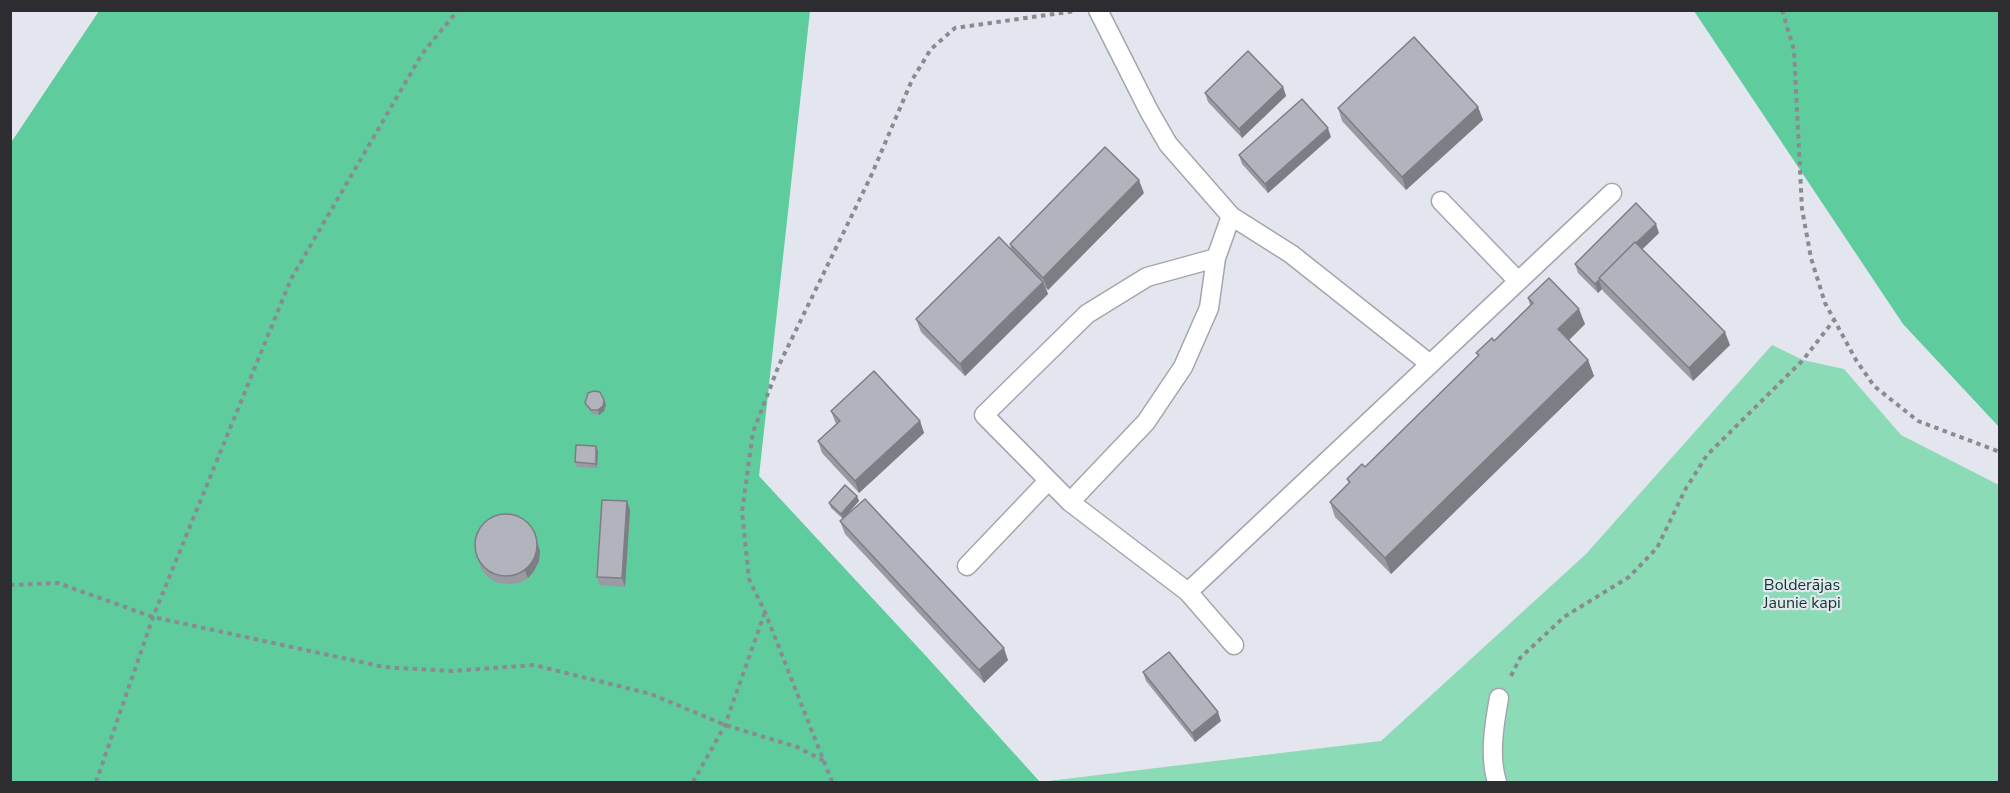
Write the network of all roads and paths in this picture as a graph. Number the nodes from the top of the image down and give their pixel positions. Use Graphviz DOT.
graph roads {
  1 [pos="458,10"];
  2 [pos="1078,10"];
  3 [pos="1098,10"];
  4 [pos="1782,10"];
  5 [pos="1612,193"];
  6 [pos="1441,201"];
  7 [pos="1231,216"];
  8 [pos="1216,258"];
  9 [pos="1518,281"];
  10 [pos="1834,320"];
  11 [pos="1430,364"];
  12 [pos="2000,452"];
  13 [pos="1048,481"];
  14 [pos="1070,502"];
  15 [pos="967,566"];
  16 [pos="10,585"];
  17 [pos="1188,592"];
  18 [pos="765,612"];
  19 [pos="153,617"];
  20 [pos="1234,645"];
  21 [pos="1499,698"];
  22 [pos="725,725"];
  23 [pos="825,761"];
  24 [pos="96,783"];
  25 [pos="693,783"];
  26 [pos="832,783"];
  27 [pos="1497,783"];
  1 -- 19 [label="path"];
  2 -- 18 [label="path"];
  3 -- 7 [label="lane"];
  4 -- 10 [label="path"];
  5 -- 9 [label="lane"];
  6 -- 9 [label="lane"];
  7 -- 8 [label="lane"];
  7 -- 11 [label="lane"];
  8 -- 13 [label="lane"];
  8 -- 14 [label="lane"];
  9 -- 11 [label="lane"];
  10 -- 12 [label="path"];
  10 -- 21 [label="path"];
  11 -- 17 [label="lane"];
  13 -- 14 [label="lane"];
  13 -- 15 [label="lane"];
  14 -- 17 [label="lane"];
  16 -- 19 [label="path"];
  17 -- 20 [label="lane"];
  18 -- 22 [label="path"];
  18 -- 23 [label="path"];
  19 -- 22 [label="path"];
  19 -- 24 [label="path"];
  21 -- 27 [label="lane"];
  22 -- 23 [label="path"];
  22 -- 25 [label="path"];
  23 -- 26 [label="path"];
}
